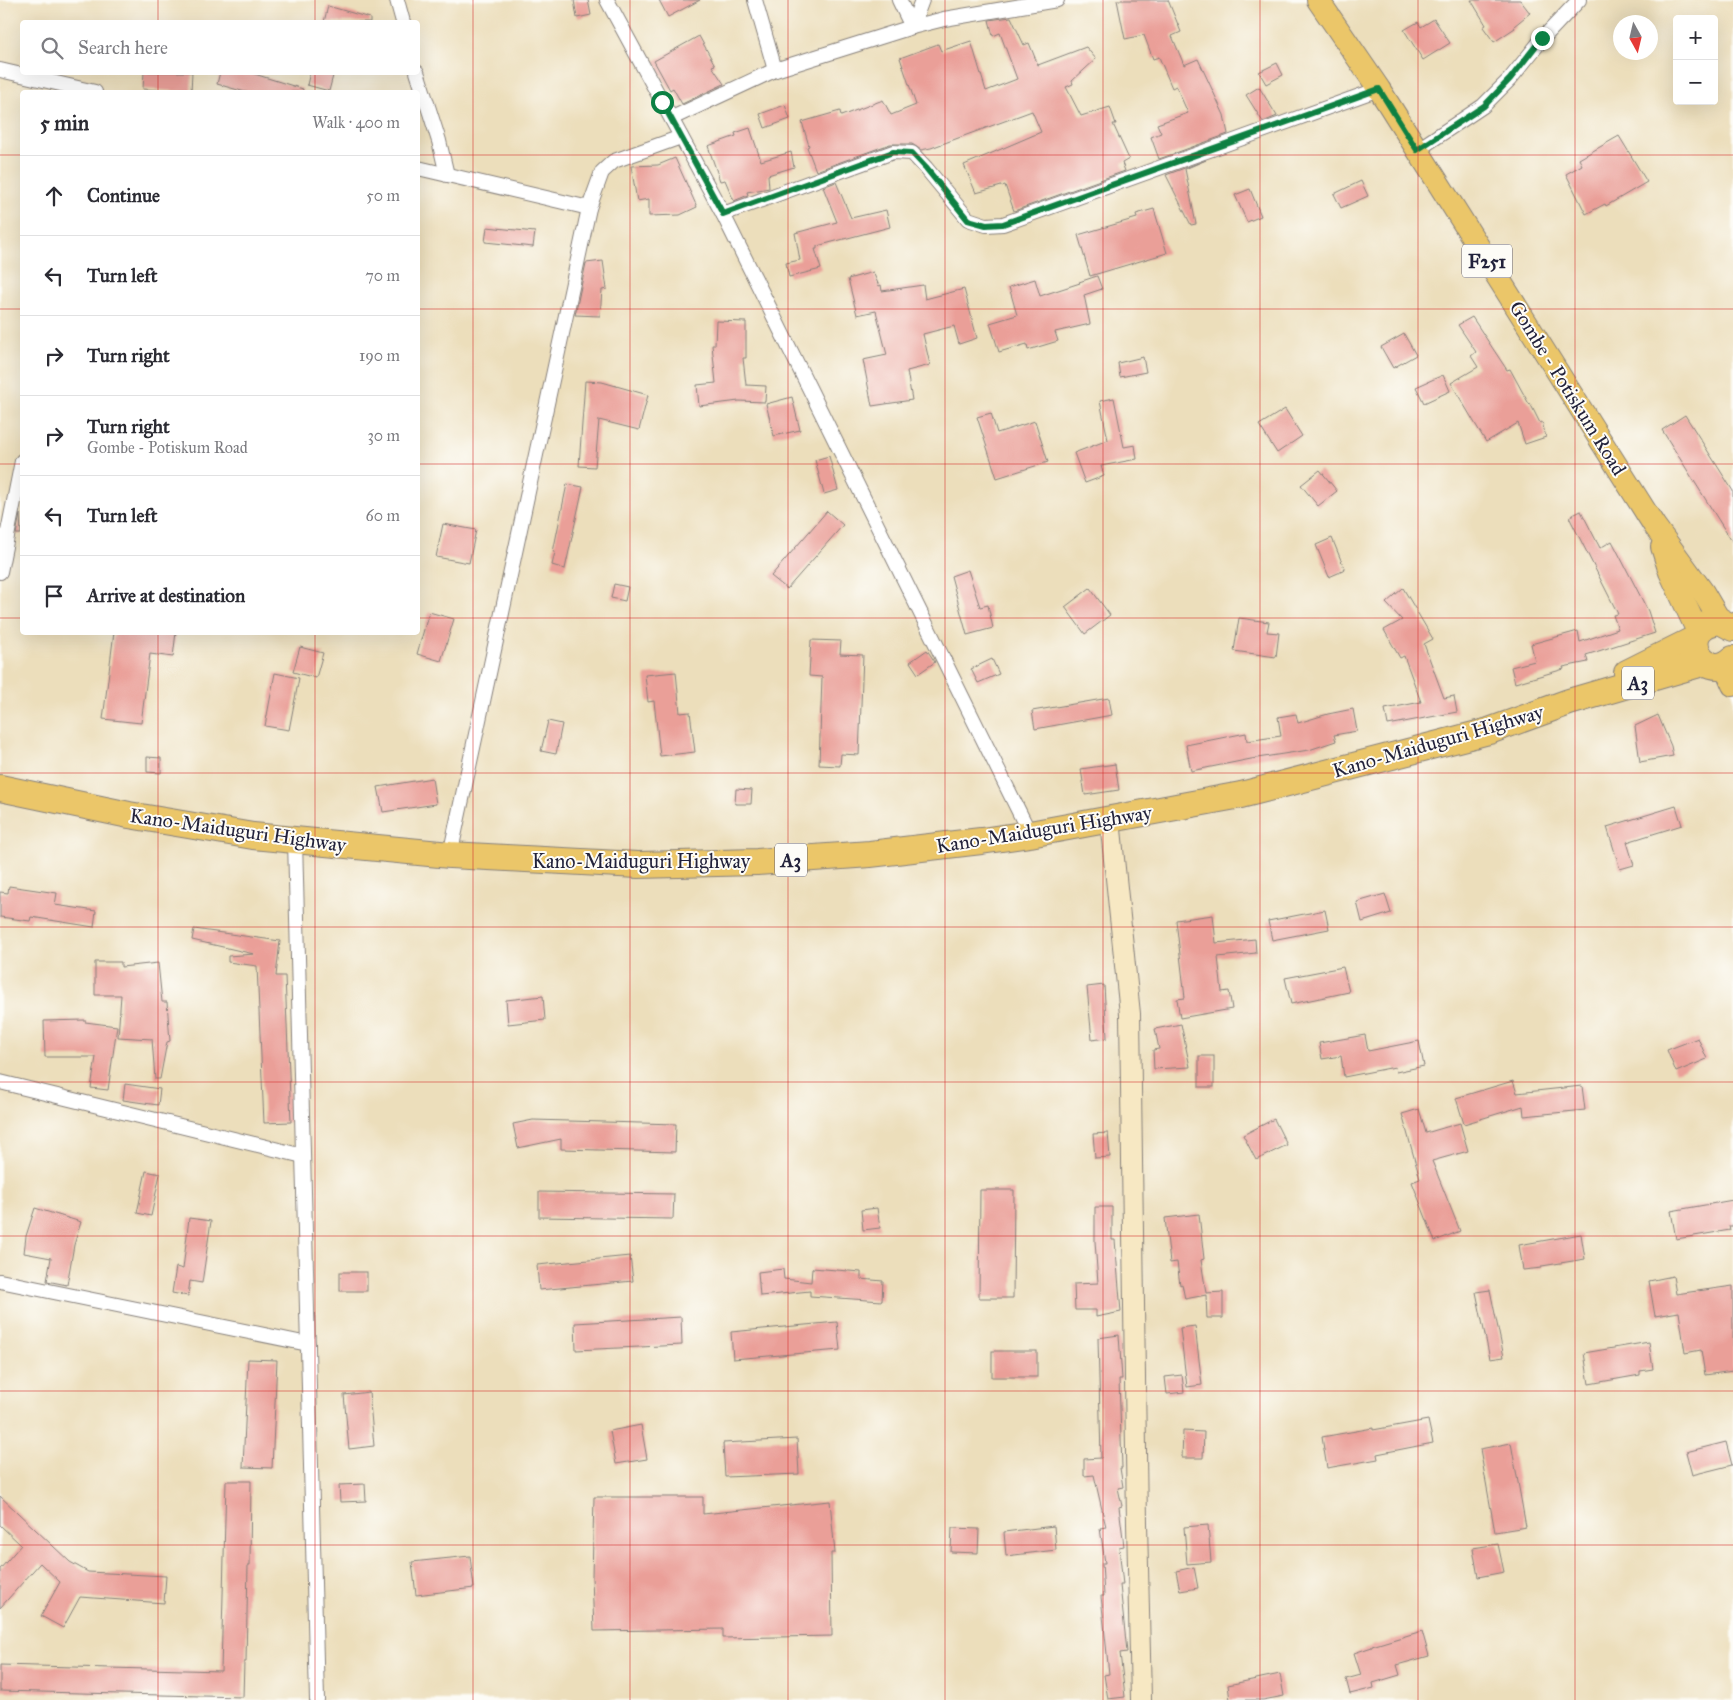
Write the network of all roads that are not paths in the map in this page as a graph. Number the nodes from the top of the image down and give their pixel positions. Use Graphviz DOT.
graph roads {
  1 [pos="396,0"];
  2 [pos="607,0"];
  3 [pos="754,0"];
  4 [pos="899,0"];
  5 [pos="922,0"];
  6 [pos="1057,0"];
  7 [pos="1318,0"];
  8 [pos="1580,0"];
  9 [pos="402,20"];
  10 [pos="912,27"];
  11 [pos="0,70"];
  12 [pos="775,70"];
  13 [pos="20,75"];
  14 [pos="22,75"];
  15 [pos="418,75"];
  16 [pos="1379,89"];
  17 [pos="86,90"];
  18 [pos="672,118"];
  19 [pos="681,137"];
  20 [pos="1417,150"];
  21 [pos="420,168"];
  22 [pos="447,174"];
  23 [pos="589,208"];
  24 [pos="723,214"];
  25 [pos="20,471"];
  26 [pos="0,572"];
  27 [pos="1718,627"];
  28 [pos="1724,668"];
  29 [pos="1569,702"];
  30 [pos="0,788"];
  31 [pos="1110,820"];
  32 [pos="1030,834"];
  33 [pos="295,840"];
  34 [pos="450,855"];
  35 [pos="0,1082"];
  36 [pos="303,1156"];
  37 [pos="0,1281"];
  38 [pos="308,1344"];
  39 [pos="316,1700"];
  40 [pos="1141,1700"];
  1 -- 9 [label="street"];
  2 -- 18 [label="street"];
  3 -- 12 [label="street"];
  4 -- 10 [label="street"];
  5 -- 10 [label="street"];
  6 -- 10 [label="street"];
  7 -- 16 [label="main road, Gombe - Potiskum Road / F251"];
  8 -- 20 [label="street"];
  10 -- 12 [label="street"];
  11 -- 13 [label="street"];
  12 -- 18 [label="street"];
  14 -- 17 [label="street"];
  15 -- 22 [label="street"];
  16 -- 20 [label="main road, Gombe - Potiskum Road / F251"];
  16 -- 24 [label="street"];
  18 -- 19 [label="street"];
  19 -- 23 [label="street"];
  19 -- 24 [label="street"];
  20 -- 27 [label="main road, Gombe - Potiskum Road / F251"];
  21 -- 22 [label="street"];
  22 -- 23 [label="street"];
  23 -- 34 [label="street"];
  24 -- 32 [label="street"];
  25 -- 26 [label="street"];
  27 -- 28 [label="highway, A3"];
  27 -- 29 [label="highway, Kano-Maiduguri Highway / A3"];
  28 -- 29 [label="highway, Kano-Maiduguri Highway / A3"];
  29 -- 31 [label="highway, Kano-Maiduguri Highway / A3"];
  30 -- 33 [label="highway, Kano-Maiduguri Highway / A3"];
  31 -- 32 [label="highway, Kano-Maiduguri Highway / A3"];
  31 -- 40 [label="street"];
  32 -- 34 [label="highway, Kano-Maiduguri Highway / A3"];
  33 -- 34 [label="highway, Kano-Maiduguri Highway / A3"];
  33 -- 36 [label="street"];
  35 -- 36 [label="street"];
  36 -- 38 [label="street"];
  37 -- 38 [label="street"];
  38 -- 39 [label="street"];
}
